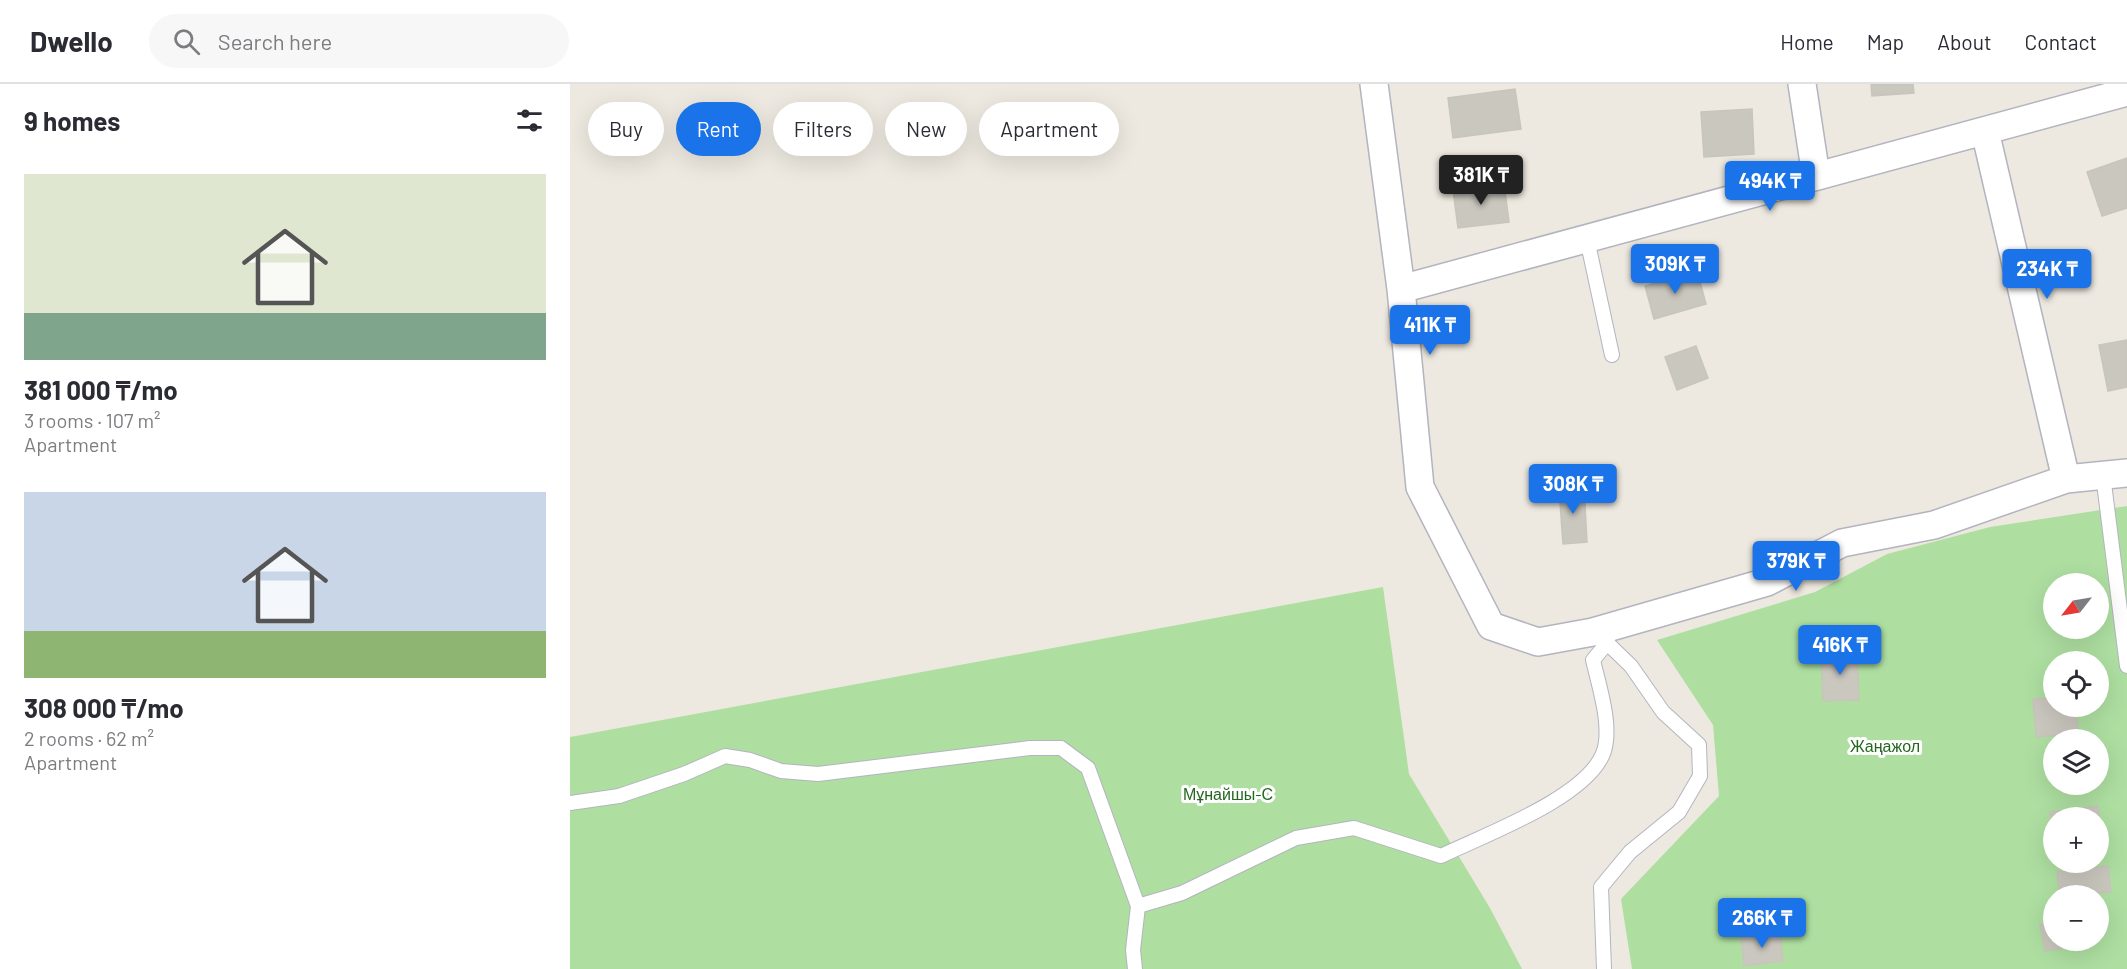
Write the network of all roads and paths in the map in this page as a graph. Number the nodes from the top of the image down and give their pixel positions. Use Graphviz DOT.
graph roads {
  1 [pos="1374,84"];
  2 [pos="1802,84"];
  3 [pos="2127,92"];
  4 [pos="1985,130"];
  5 [pos="1816,176"];
  6 [pos="1587,239"];
  7 [pos="1401,289"];
  8 [pos="1612,355"];
  9 [pos="2115,474"];
  10 [pos="2066,479"];
  11 [pos="1600,637"];
  12 [pos="2127,666"];
  13 [pos="570,803"];
  14 [pos="1138,906"];
  15 [pos="1135,969"];
  16 [pos="1604,969"];
  1 -- 7 [label="street"];
  2 -- 5 [label="street"];
  3 -- 4 [label="street"];
  4 -- 5 [label="street"];
  4 -- 10 [label="street"];
  5 -- 6 [label="street"];
  6 -- 7 [label="street"];
  6 -- 8 [label="lane"];
  7 -- 11 [label="street"];
  9 -- 10 [label="street"];
  9 -- 12 [label="lane"];
  10 -- 11 [label="street"];
  11 -- 14 [label="lane"];
  11 -- 16 [label="lane"];
  13 -- 14 [label="lane"];
  14 -- 15 [label="lane"];
}
